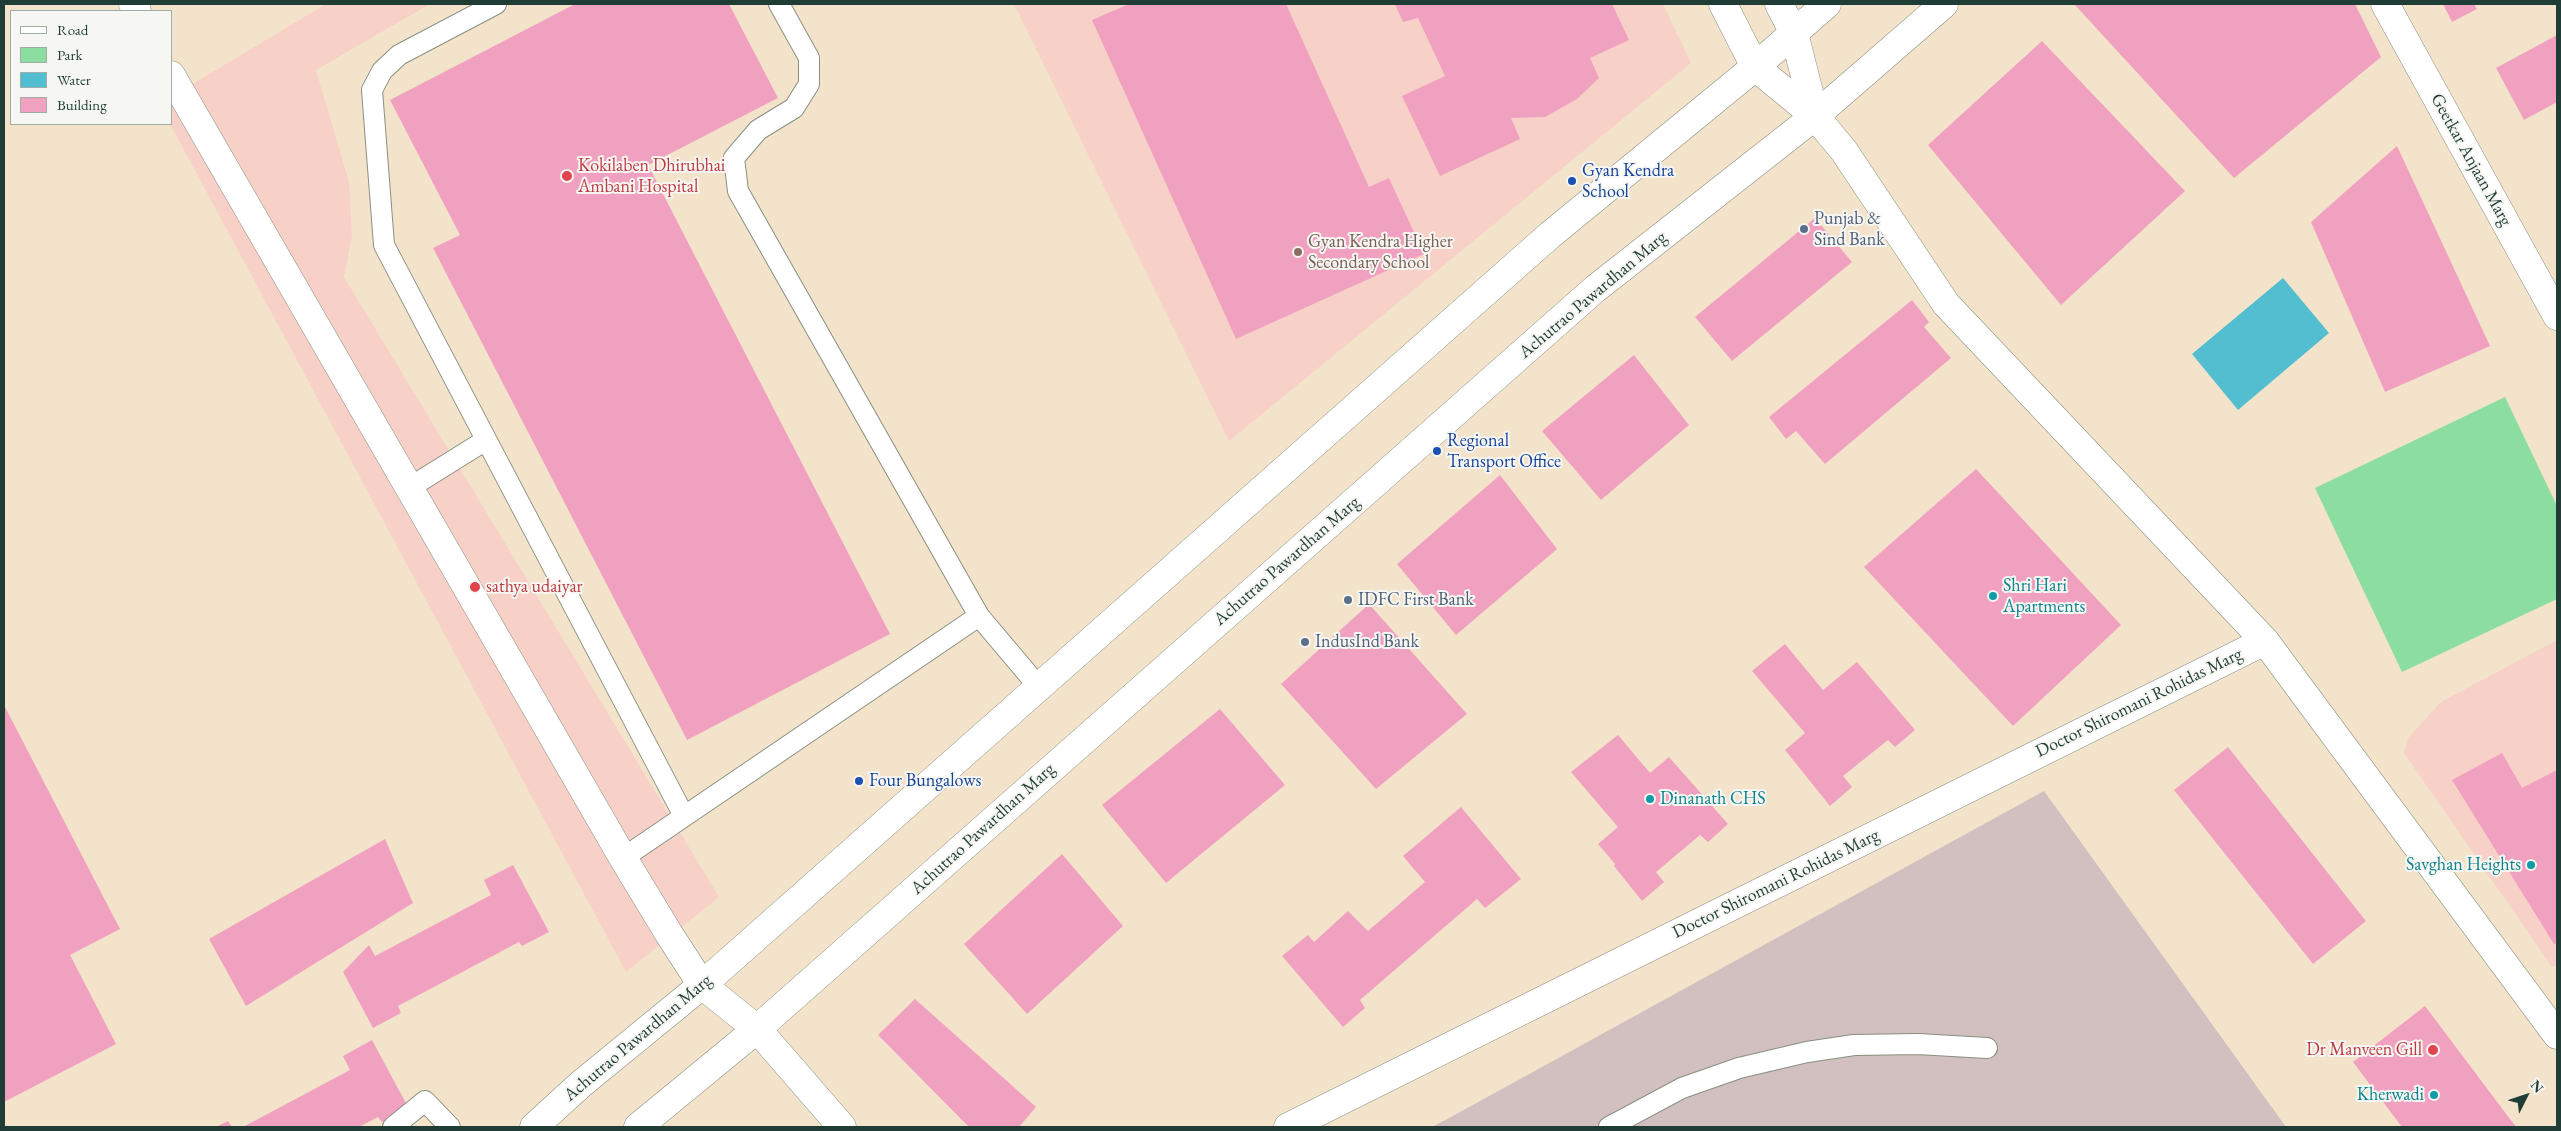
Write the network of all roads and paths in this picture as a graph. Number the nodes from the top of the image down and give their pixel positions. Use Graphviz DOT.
graph roads {
  1 [pos="496,4"];
  2 [pos="779,4"];
  3 [pos="1723,4"];
  4 [pos="1779,4"];
  5 [pos="1827,4"];
  6 [pos="1944,4"];
  7 [pos="2385,4"];
  8 [pos="1794,33"];
  9 [pos="1755,67"];
  10 [pos="172,77"];
  11 [pos="1815,116"];
  12 [pos="2557,316"];
  13 [pos="486,440"];
  14 [pos="409,488"];
  15 [pos="979,616"];
  16 [pos="2264,640"];
  17 [pos="1038,686"];
  18 [pos="684,816"];
  19 [pos="623,858"];
  20 [pos="702,985"];
  21 [pos="757,1029"];
  22 [pos="2557,1035"];
  23 [pos="1987,1048"];
  24 [pos="393,1127"];
  25 [pos="450,1127"];
  26 [pos="534,1127"];
  27 [pos="638,1127"];
  28 [pos="842,1127"];
  29 [pos="1288,1127"];
  30 [pos="1609,1127"];
  1 -- 13 [label="lane"];
  2 -- 15 [label="lane"];
  3 -- 9 [label="street"];
  4 -- 8 [label="street"];
  5 -- 8 [label="street, Achutrao Pawardhan Marg"];
  6 -- 11 [label="street, Achutrao Pawardhan Marg"];
  7 -- 12 [label="street, Geetkar Anjaan Marg"];
  8 -- 9 [label="street, Achutrao Pawardhan Marg"];
  8 -- 11 [label="street"];
  9 -- 11 [label="street"];
  9 -- 17 [label="street, Achutrao Pawardhan Marg"];
  10 -- 14 [label="street"];
  11 -- 16 [label="street"];
  11 -- 21 [label="street, Achutrao Pawardhan Marg"];
  13 -- 14 [label="lane"];
  13 -- 18 [label="lane"];
  14 -- 19 [label="street"];
  15 -- 17 [label="lane"];
  15 -- 18 [label="lane"];
  16 -- 22 [label="street"];
  16 -- 29 [label="street, Doctor Shiromani Rohidas Marg"];
  17 -- 20 [label="street, Achutrao Pawardhan Marg"];
  18 -- 19 [label="lane"];
  19 -- 20 [label="street"];
  20 -- 21 [label="street"];
  20 -- 26 [label="street, Achutrao Pawardhan Marg"];
  21 -- 27 [label="street, Achutrao Pawardhan Marg"];
  21 -- 28 [label="street"];
  23 -- 30 [label="lane"];
  24 -- 25 [label="lane"];
}
